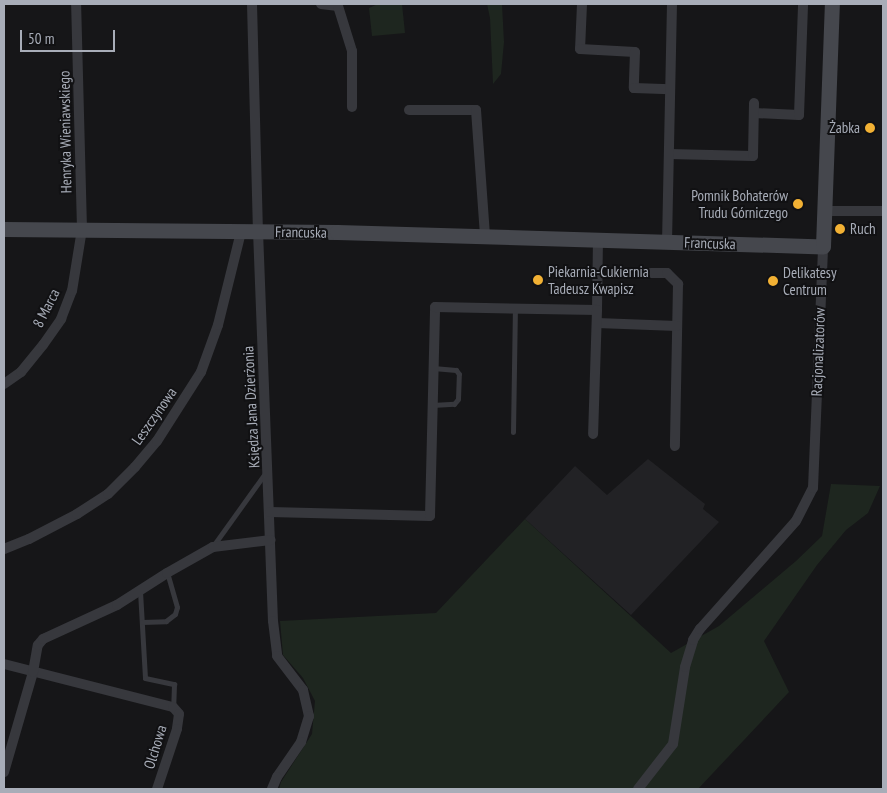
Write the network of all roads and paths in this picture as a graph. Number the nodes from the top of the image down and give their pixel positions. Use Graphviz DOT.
graph roads {
  1 [pos="76,4"];
  2 [pos="252,4"];
  3 [pos="321,4"];
  4 [pos="582,4"];
  5 [pos="672,4"];
  6 [pos="803,4"];
  7 [pos="832,4"];
  8 [pos="670,89"];
  9 [pos="352,106"];
  10 [pos="409,110"];
  11 [pos="669,154"];
  12 [pos="825,211"];
  13 [pos="883,211"];
  14 [pos="4,229"];
  15 [pos="82,229"];
  16 [pos="258,231"];
  17 [pos="241,232"];
  18 [pos="485,236"];
  19 [pos="598,240"];
  20 [pos="667,242"];
  21 [pos="823,246"];
  22 [pos="651,273"];
  23 [pos="515,308"];
  24 [pos="597,310"];
  25 [pos="597,323"];
  26 [pos="677,326"];
  27 [pos="433,368"];
  28 [pos="4,384"];
  29 [pos="432,405"];
  30 [pos="513,432"];
  31 [pos="593,434"];
  32 [pos="675,446"];
  33 [pos="268,468"];
  34 [pos="270,512"];
  35 [pos="271,540"];
  36 [pos="213,547"];
  37 [pos="4,549"];
  38 [pos="167,573"];
  39 [pos="140,591"];
  40 [pos="142,622"];
  41 [pos="4,664"];
  42 [pos="33,672"];
  43 [pos="176,710"];
  44 [pos="4,772"];
  45 [pos="157,789"];
  46 [pos="272,789"];
  47 [pos="638,789"];
  1 -- 15 [label="street, Henryka Wieniawskiego"];
  2 -- 16 [label="street, Księdza Jana Dzierżonia"];
  3 -- 9 [label="street"];
  4 -- 8 [label="street"];
  5 -- 8 [label="street"];
  6 -- 11 [label="street"];
  7 -- 12 [label="street, Racjonalizatorów"];
  8 -- 11 [label="street"];
  10 -- 18 [label="street"];
  11 -- 20 [label="street"];
  12 -- 13 [label="street"];
  12 -- 21 [label="street, Racjonalizatorów"];
  14 -- 15 [label="street, Francuska"];
  15 -- 17 [label="street, Francuska"];
  15 -- 28 [label="street, 8 Marca"];
  16 -- 17 [label="street, Francuska"];
  16 -- 18 [label="street, Francuska"];
  16 -- 33 [label="street, Księdza Jana Dzierżonia"];
  17 -- 37 [label="street, Leszczynowa"];
  18 -- 19 [label="street, Francuska"];
  19 -- 20 [label="street, Francuska"];
  19 -- 24 [label="street"];
  20 -- 21 [label="street, Francuska"];
  21 -- 47 [label="street, Racjonalizatorów"];
  22 -- 26 [label="street"];
  23 -- 24 [label="street"];
  23 -- 27 [label="street"];
  23 -- 30 [label="lane"];
  24 -- 25 [label="street"];
  25 -- 26 [label="street"];
  25 -- 31 [label="street"];
  26 -- 32 [label="street"];
  27 -- 29 [label="street"];
  27 -- 29 [label="lane"];
  29 -- 34 [label="street"];
  33 -- 34 [label="street, Księdza Jana Dzierżonia"];
  33 -- 36 [label="lane"];
  34 -- 35 [label="street, Księdza Jana Dzierżonia"];
  35 -- 36 [label="street"];
  35 -- 46 [label="street, Księdza Jana Dzierżonia"];
  36 -- 38 [label="street"];
  38 -- 39 [label="street"];
  38 -- 40 [label="lane"];
  39 -- 40 [label="lane"];
  39 -- 42 [label="street"];
  40 -- 43 [label="lane"];
  41 -- 42 [label="street"];
  42 -- 43 [label="street"];
  42 -- 44 [label="street"];
  43 -- 45 [label="street, Olchowa"];
}
